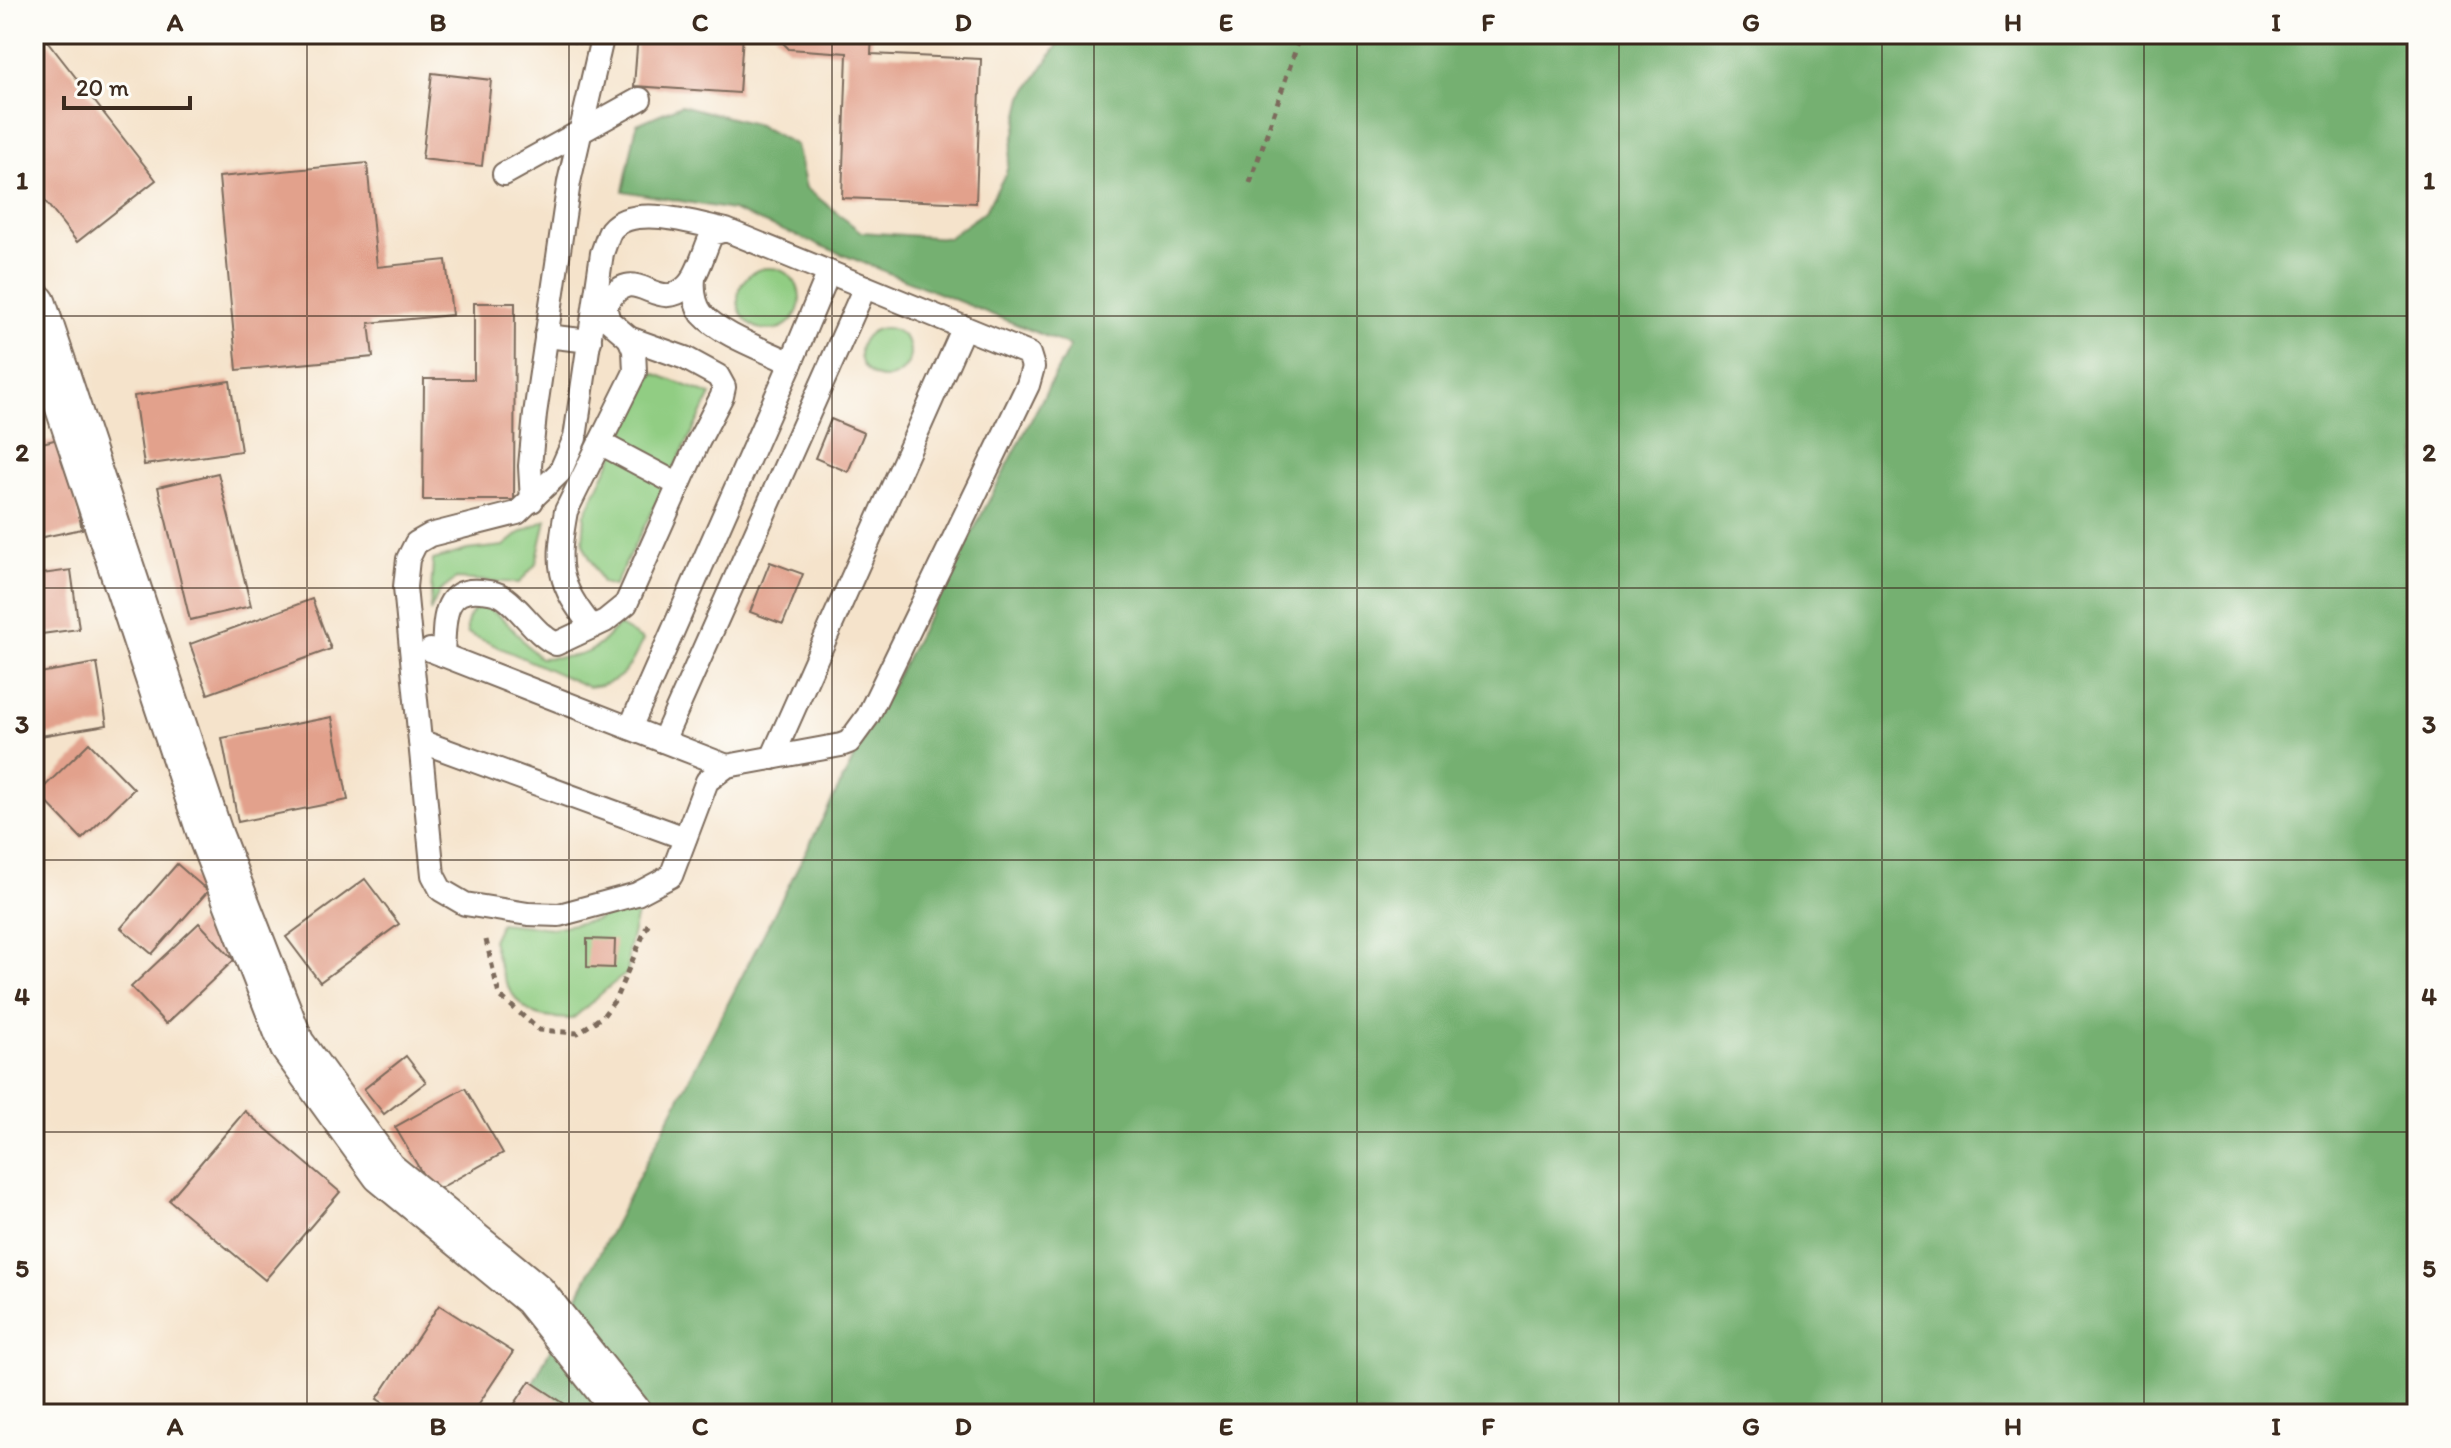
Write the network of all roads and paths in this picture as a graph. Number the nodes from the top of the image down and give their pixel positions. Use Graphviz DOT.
graph roads {
  1 [pos="603,34"];
  2 [pos="1301,34"];
  3 [pos="640,99"];
  4 [pos="581,132"];
  5 [pos="504,174"];
  6 [pos="1250,183"];
  7 [pos="726,230"];
  8 [pos="829,272"];
  9 [pos="694,278"];
  10 [pos="865,287"];
  11 [pos="34,305"];
  12 [pos="964,327"];
  13 [pos="546,336"];
  14 [pos="629,338"];
  15 [pos="590,341"];
  16 [pos="791,363"];
  17 [pos="600,443"];
  18 [pos="679,485"];
  19 [pos="532,501"];
  20 [pos="592,627"];
  21 [pos="411,642"];
  22 [pos="443,655"];
  23 [pos="630,728"];
  24 [pos="420,741"];
  25 [pos="663,741"];
  26 [pos="772,758"];
  27 [pos="727,766"];
  28 [pos="685,838"];
  29 [pos="671,876"];
  30 [pos="473,905"];
  31 [pos="629,1414"];
  1 -- 4 [label="lane"];
  2 -- 6 [label="path"];
  3 -- 4 [label="lane"];
  4 -- 5 [label="lane"];
  4 -- 13 [label="lane"];
  7 -- 8 [label="lane"];
  7 -- 9 [label="lane"];
  7 -- 15 [label="lane"];
  8 -- 10 [label="lane"];
  8 -- 16 [label="lane"];
  9 -- 14 [label="lane"];
  9 -- 16 [label="lane"];
  10 -- 12 [label="lane"];
  10 -- 25 [label="lane"];
  11 -- 31 [label="street"];
  12 -- 26 [label="lane"];
  12 -- 26 [label="lane"];
  13 -- 15 [label="lane"];
  13 -- 19 [label="lane"];
  14 -- 17 [label="lane"];
  14 -- 18 [label="lane"];
  15 -- 19 [label="lane"];
  16 -- 23 [label="lane"];
  17 -- 18 [label="lane"];
  17 -- 20 [label="lane"];
  18 -- 20 [label="lane"];
  19 -- 21 [label="lane"];
  20 -- 22 [label="lane"];
  21 -- 22 [label="lane"];
  21 -- 24 [label="lane"];
  22 -- 23 [label="lane"];
  23 -- 25 [label="lane"];
  24 -- 28 [label="lane"];
  24 -- 30 [label="lane"];
  25 -- 27 [label="lane"];
  26 -- 27 [label="lane"];
  27 -- 28 [label="lane"];
  28 -- 29 [label="lane"];
  29 -- 30 [label="lane"];
  29 -- 30 [label="path"];
}
